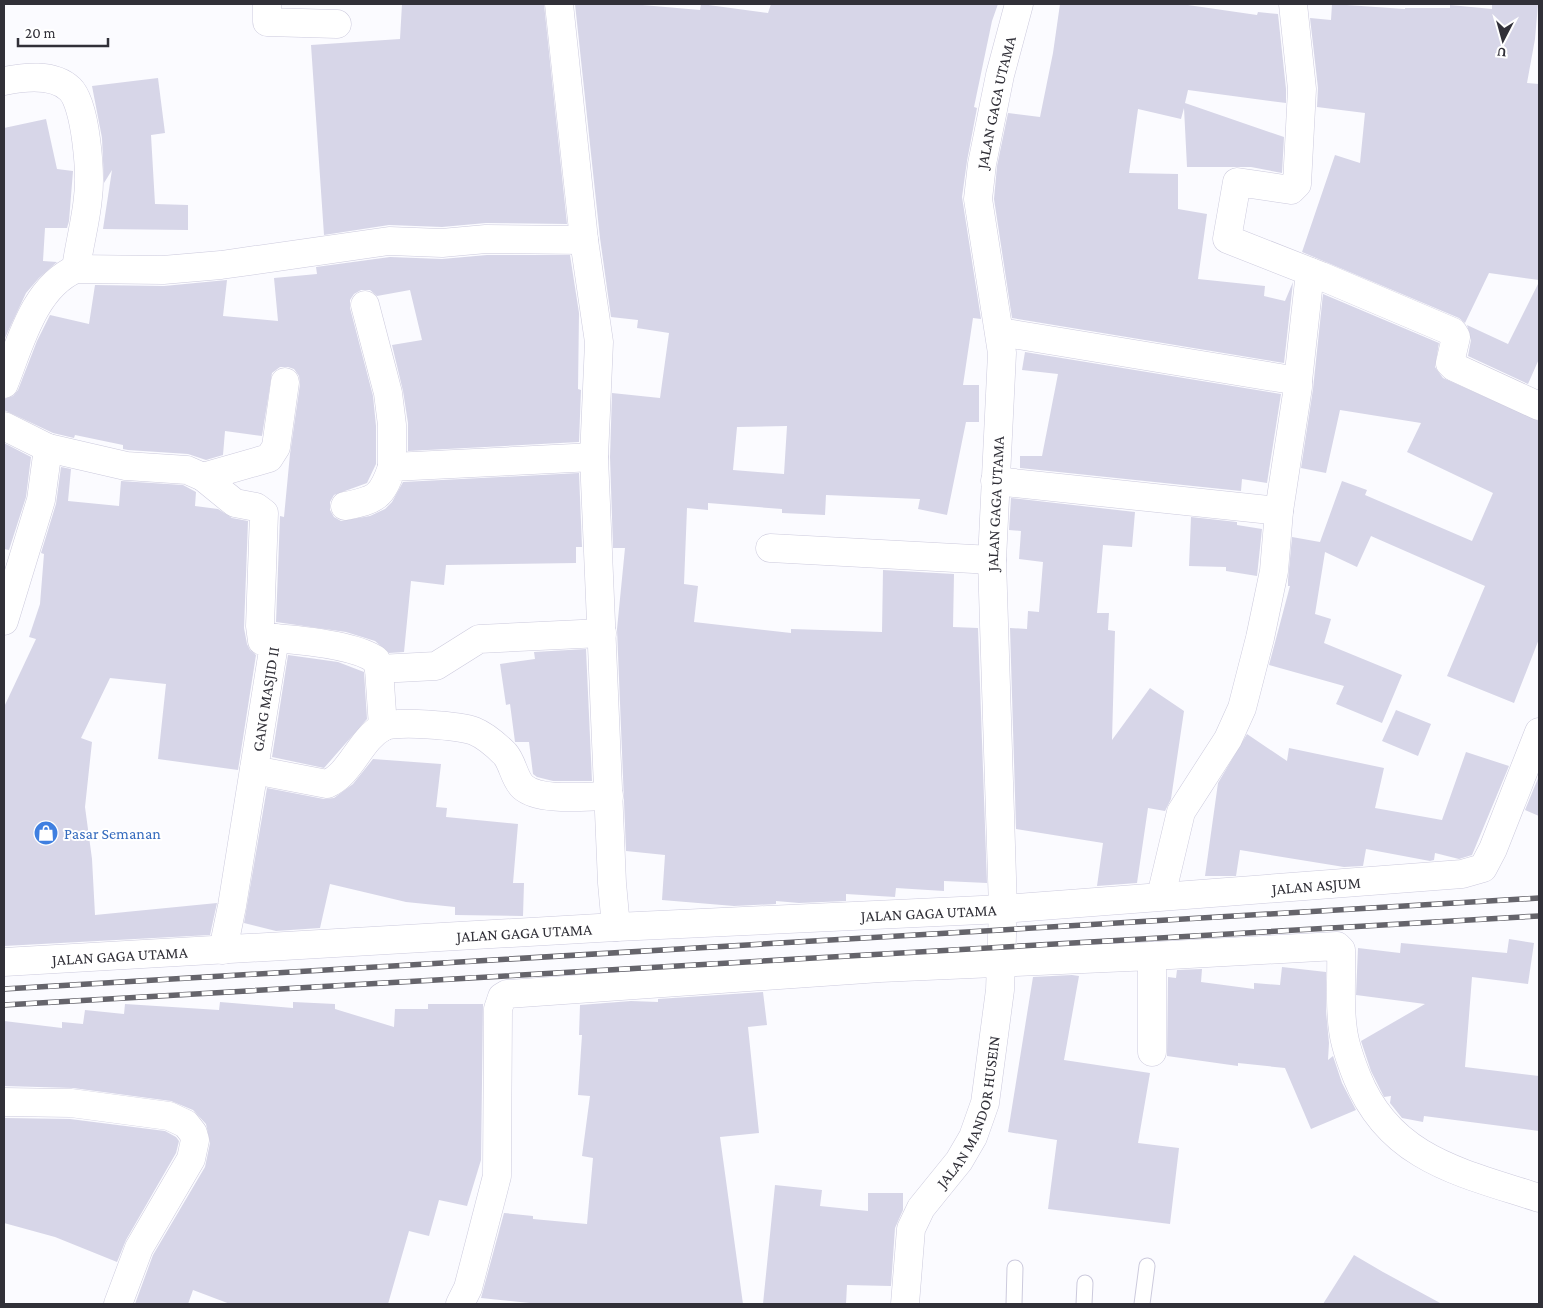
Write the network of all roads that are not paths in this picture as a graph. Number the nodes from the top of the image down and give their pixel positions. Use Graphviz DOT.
graph roads {
  1 [pos="267,4"];
  2 [pos="559,4"];
  3 [pos="1020,4"];
  4 [pos="1293,4"];
  5 [pos="337,24"];
  6 [pos="4,81"];
  7 [pos="584,240"];
  8 [pos="76,268"];
  9 [pos="1310,272"];
  10 [pos="365,305"];
  11 [pos="1000,332"];
  12 [pos="286,382"];
  13 [pos="1298,382"];
  14 [pos="4,384"];
  15 [pos="1539,406"];
  16 [pos="4,426"];
  17 [pos="48,448"];
  18 [pos="594,457"];
  19 [pos="392,466"];
  20 [pos="203,477"];
  21 [pos="995,481"];
  22 [pos="345,506"];
  23 [pos="1279,511"];
  24 [pos="770,548"];
  25 [pos="992,560"];
  26 [pos="4,620"];
  27 [pos="602,633"];
  28 [pos="275,638"];
  29 [pos="379,669"];
  30 [pos="383,727"];
  31 [pos="1539,732"];
  32 [pos="254,770"];
  33 [pos="609,796"];
  34 [pos="1161,896"];
  35 [pos="1003,909"];
  36 [pos="616,927"];
  37 [pos="223,950"];
  38 [pos="1152,956"];
  39 [pos="4,962"];
  40 [pos="1002,962"];
  41 [pos="1152,1052"];
  42 [pos="4,1102"];
  43 [pos="1539,1198"];
  44 [pos="1147,1266"];
  45 [pos="1015,1268"];
  46 [pos="1085,1283"];
  47 [pos="118,1304"];
  48 [pos="460,1304"];
  49 [pos="905,1304"];
  50 [pos="1014,1304"];
  51 [pos="1084,1304"];
  52 [pos="1142,1304"];
  1 -- 5 [label="street"];
  2 -- 7 [label="street"];
  3 -- 11 [label="street, JALAN GAGA UTAMA"];
  4 -- 9 [label="street"];
  6 -- 8 [label="street"];
  7 -- 8 [label="street"];
  7 -- 18 [label="street"];
  8 -- 14 [label="street"];
  9 -- 13 [label="street"];
  9 -- 15 [label="street"];
  10 -- 19 [label="street"];
  11 -- 13 [label="street"];
  11 -- 21 [label="street, JALAN GAGA UTAMA"];
  12 -- 20 [label="street"];
  13 -- 23 [label="street"];
  16 -- 17 [label="street, GANG MASJID II"];
  17 -- 20 [label="street, GANG MASJID II"];
  17 -- 26 [label="street"];
  18 -- 19 [label="street"];
  18 -- 27 [label="street"];
  19 -- 22 [label="street"];
  20 -- 28 [label="street, GANG MASJID II"];
  21 -- 23 [label="street"];
  21 -- 25 [label="street, JALAN GAGA UTAMA"];
  23 -- 34 [label="street"];
  24 -- 25 [label="street"];
  25 -- 35 [label="street, JALAN GAGA UTAMA"];
  27 -- 29 [label="street"];
  27 -- 33 [label="street"];
  28 -- 29 [label="street"];
  28 -- 32 [label="street, GANG MASJID II"];
  29 -- 30 [label="street"];
  30 -- 32 [label="street"];
  30 -- 33 [label="street"];
  31 -- 34 [label="street, JALAN ASJUM"];
  32 -- 37 [label="street, GANG MASJID II"];
  33 -- 36 [label="street"];
  34 -- 35 [label="street, JALAN ASJUM"];
  35 -- 36 [label="street, JALAN GAGA UTAMA"];
  35 -- 40 [label="street, JALAN MANDOR HUSEIN"];
  36 -- 37 [label="street, JALAN GAGA UTAMA"];
  37 -- 39 [label="street, JALAN GAGA UTAMA"];
  38 -- 40 [label="street"];
  38 -- 41 [label="street"];
  38 -- 43 [label="street"];
  40 -- 48 [label="street"];
  40 -- 49 [label="street, JALAN MANDOR HUSEIN"];
  42 -- 47 [label="street"];
  44 -- 52 [label="lane"];
  45 -- 50 [label="lane"];
  46 -- 51 [label="lane"];
}
